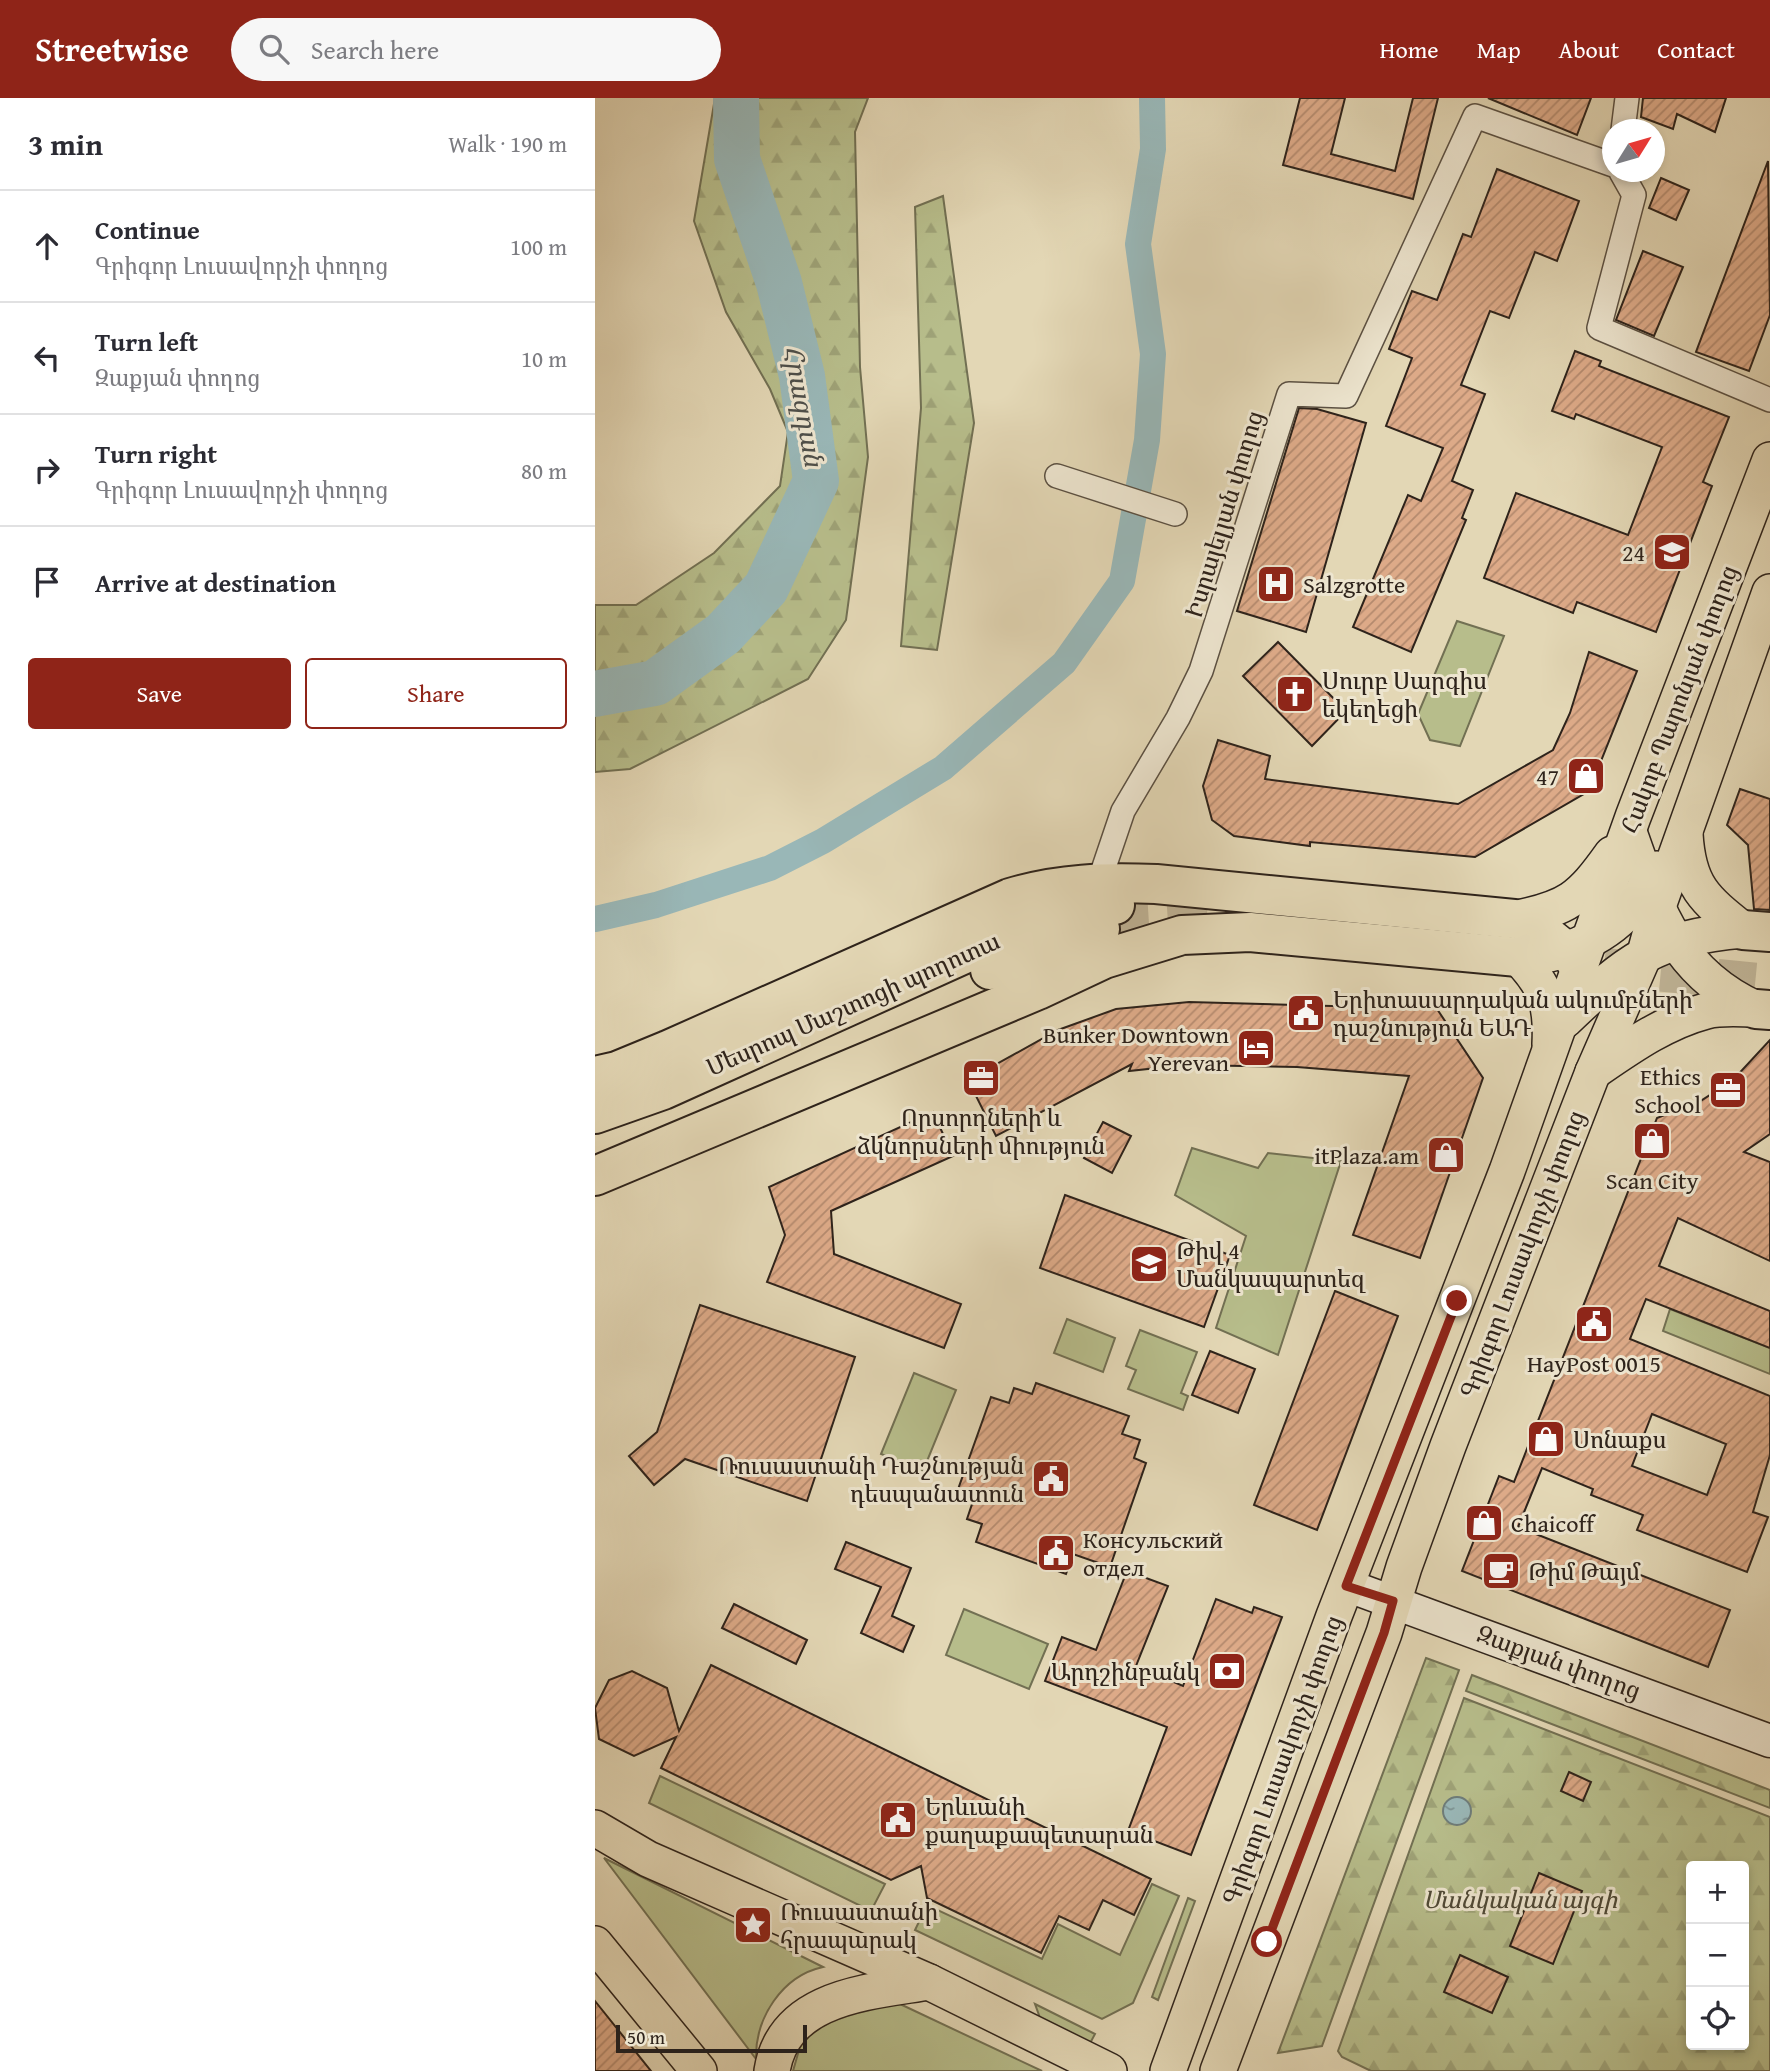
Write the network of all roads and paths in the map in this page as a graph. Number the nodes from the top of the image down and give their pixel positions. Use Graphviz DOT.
graph roads {
  1 [pos="1627,98"];
  2 [pos="1624,119"];
  3 [pos="1602,161"];
  4 [pos="1627,182"];
  5 [pos="1770,400"];
  6 [pos="1770,460"];
  7 [pos="1057,476"];
  8 [pos="1175,514"];
  9 [pos="1770,592"];
  10 [pos="1685,831"];
  11 [pos="1629,832"];
  12 [pos="1652,896"];
  13 [pos="1108,904"];
  14 [pos="1514,919"];
  15 [pos="1757,931"];
  16 [pos="1659,946"];
  17 [pos="1518,957"];
  18 [pos="1582,964"];
  19 [pos="1763,1009"];
  20 [pos="1556,1036"];
  21 [pos="1593,1072"];
  22 [pos="595,1076"];
  23 [pos="595,1114"];
  24 [pos="595,1138"];
  25 [pos="595,1176"];
  26 [pos="1346,1586"];
  27 [pos="1393,1601"];
  28 [pos="1770,1741"];
  29 [pos="598,1834"];
  30 [pos="595,1944"];
  31 [pos="929,1982"];
  32 [pos="699,2071"];
  33 [pos="772,2071"];
  34 [pos="1109,2071"];
  35 [pos="1168,2071"];
  36 [pos="1218,2071"];
  1 -- 2 [label="street"];
  3 -- 13 [label="street, Իսրայելյան փողոց"];
  4 -- 5 [label="street"];
  6 -- 11 [label="main road, Հակոբ Պարոնյան փողոց"];
  7 -- 8 [label="street"];
  9 -- 10 [label="main road, Հակոբ Պարոնյան փողոց"];
  10 -- 12 [label="main road, Հակոբ Պարոնյան փողոց"];
  10 -- 15 [label="main road"];
  11 -- 12 [label="main road"];
  11 -- 14 [label="main road"];
  11 -- 18 [label="main road, Հակոբ Պարոնյան փողոց"];
  12 -- 16 [label="main road, Հակոբ Պարոնյան փողոց"];
  12 -- 18 [label="main road"];
  13 -- 14 [label="highway"];
  13 -- 22 [label="highway"];
  13 -- 23 [label="highway, Մեսրոպ Մաշտոցի պողոտա"];
  13 -- 24 [label="highway, Մեսրոպ Մաշտոցի պողոտա"];
  14 -- 18 [label="main road"];
  15 -- 16 [label="main road"];
  16 -- 18 [label="main road"];
  16 -- 19 [label="main road"];
  16 -- 21 [label="main road, Գրիգոր Լուսավորչի փողոց"];
  17 -- 18 [label="main road"];
  17 -- 20 [label="main road"];
  17 -- 25 [label="highway"];
  18 -- 20 [label="main road, Գրիգոր Լուսավորչի փողոց"];
  18 -- 21 [label="main road"];
  19 -- 21 [label="main road"];
  20 -- 26 [label="main road, Գրիգոր Լուսավորչի փողոց"];
  21 -- 27 [label="main road, Գրիգոր Լուսավորչի փողոց"];
  26 -- 27 [label="street, Զաքյան փողոց"];
  26 -- 35 [label="main road, Գրիգոր Լուսավորչի փողոց"];
  27 -- 28 [label="street, Զաքյան փողոց"];
  27 -- 36 [label="main road, Գրիգոր Լուսավորչի փողոց"];
  29 -- 31 [label="main road"];
  30 -- 32 [label="main road"];
  31 -- 33 [label="main road"];
  31 -- 34 [label="main road"];
}
